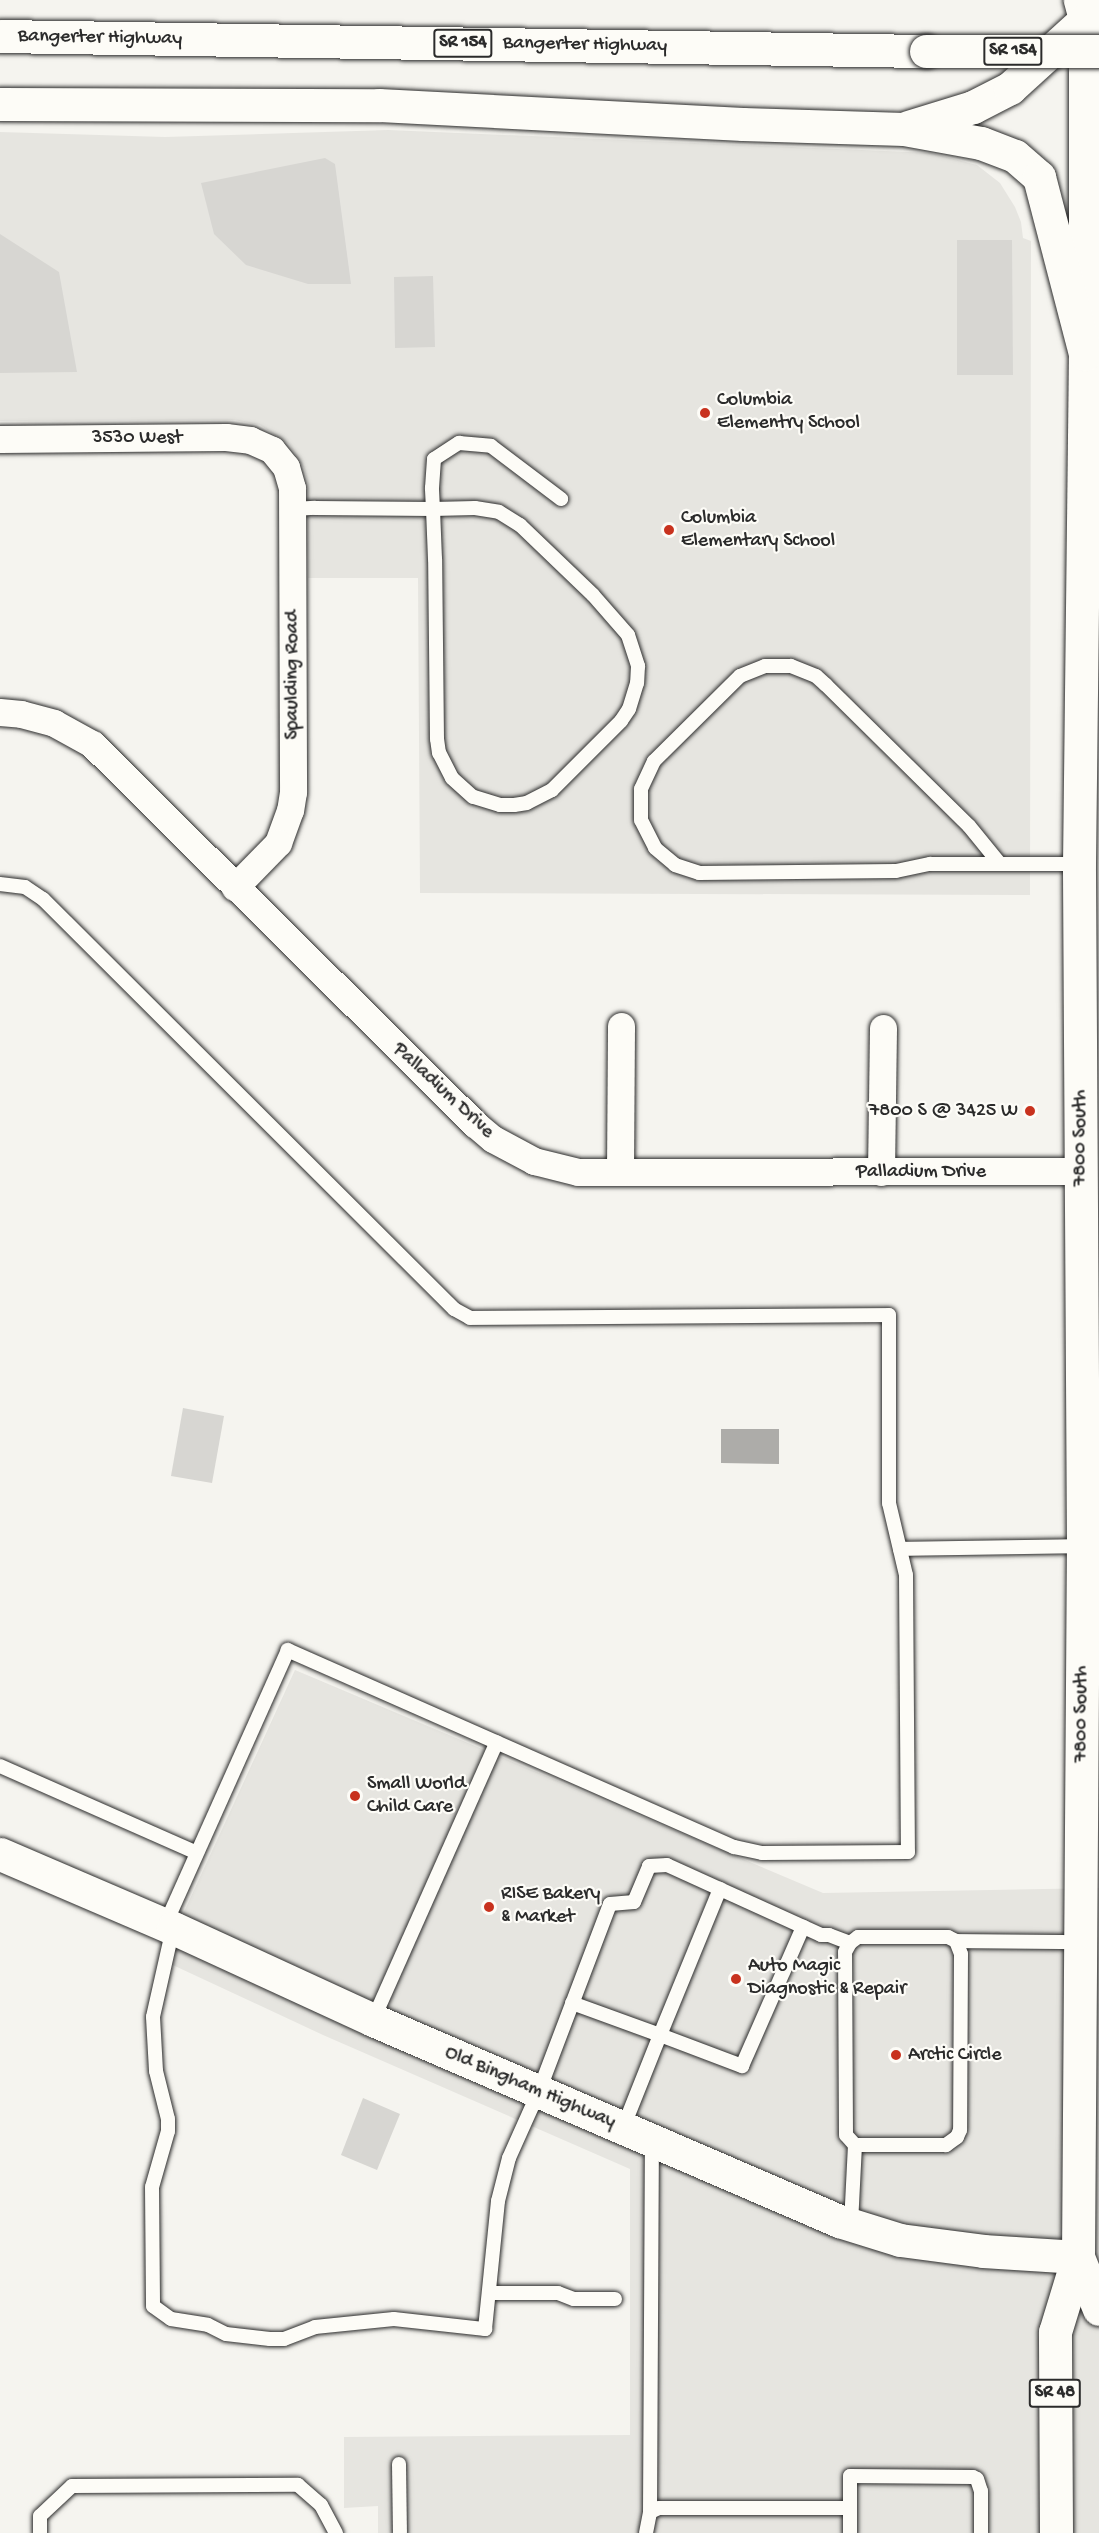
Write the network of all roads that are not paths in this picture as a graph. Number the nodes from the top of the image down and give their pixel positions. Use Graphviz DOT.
graph roads {
  1 [pos="1086,10"];
  2 [pos="0,36"];
  3 [pos="1099,51"];
  4 [pos="0,104"];
  5 [pos="904,129"];
  6 [pos="1092,340"];
  7 [pos="0,439"];
  8 [pos="272,450"];
  9 [pos="561,499"];
  10 [pos="292,509"];
  11 [pos="433,509"];
  12 [pos="0,712"];
  13 [pos="1000,864"];
  14 [pos="1086,881"];
  15 [pos="0,884"];
  16 [pos="235,886"];
  17 [pos="621,1026"];
  18 [pos="883,1028"];
  19 [pos="1081,1171"];
  20 [pos="620,1172"];
  21 [pos="881,1172"];
  22 [pos="1088,1525"];
  23 [pos="900,1549"];
  24 [pos="497,1743"];
  25 [pos="0,1766"];
  26 [pos="197,1853"];
  27 [pos="0,1854"];
  28 [pos="720,1889"];
  29 [pos="169,1927"];
  30 [pos="803,1927"];
  31 [pos="956,1941"];
  32 [pos="1080,1942"];
  33 [pos="850,1943"];
  34 [pos="1090,1979"];
  35 [pos="572,2003"];
  36 [pos="373,2020"];
  37 [pos="660,2035"];
  38 [pos="538,2091"];
  39 [pos="637,2134"];
  40 [pos="855,2145"];
  41 [pos="851,2224"];
  42 [pos="1078,2257"];
  43 [pos="489,2293"];
  44 [pos="615,2299"];
  45 [pos="1099,2309"];
  46 [pos="399,2464"];
  47 [pos="850,2508"];
  48 [pos="650,2512"];
  49 [pos="40,2533"];
  50 [pos="336,2533"];
  51 [pos="400,2533"];
  52 [pos="646,2533"];
  53 [pos="850,2533"];
  54 [pos="981,2533"];
  55 [pos="1056,2533"];
  1 -- 5 [label="main road"];
  1 -- 6 [label="main road, 7800 South / SR 48"];
  2 -- 3 [label="main road, Bangerter Highway / SR 154, bridge"];
  4 -- 5 [label="main road"];
  5 -- 6 [label="main road"];
  6 -- 14 [label="main road, 7800 South / SR 48"];
  7 -- 8 [label="street, 3530 West"];
  8 -- 10 [label="street, Spaulding Road"];
  9 -- 11 [label="lane"];
  10 -- 11 [label="lane"];
  10 -- 16 [label="street, Spaulding Road"];
  11 -- 11 [label="lane"];
  12 -- 16 [label="street, Palladium Drive"];
  13 -- 13 [label="lane"];
  13 -- 14 [label="lane"];
  14 -- 19 [label="main road, 7800 South / SR 48"];
  15 -- 23 [label="lane"];
  16 -- 20 [label="street, Palladium Drive"];
  17 -- 20 [label="street"];
  18 -- 21 [label="street"];
  19 -- 21 [label="street, Palladium Drive"];
  19 -- 22 [label="main road, 7800 South / SR 48"];
  20 -- 21 [label="street, Palladium Drive"];
  22 -- 23 [label="lane"];
  22 -- 32 [label="main road, 7800 South / SR 48"];
  23 -- 24 [label="lane"];
  24 -- 26 [label="lane"];
  24 -- 36 [label="lane"];
  25 -- 26 [label="lane"];
  26 -- 29 [label="lane"];
  27 -- 29 [label="main road, Old Bingham Highway"];
  28 -- 30 [label="lane"];
  28 -- 35 [label="lane"];
  28 -- 37 [label="lane"];
  29 -- 36 [label="main road, Old Bingham Highway"];
  29 -- 43 [label="lane"];
  30 -- 33 [label="lane"];
  30 -- 37 [label="lane"];
  31 -- 32 [label="lane"];
  31 -- 33 [label="lane"];
  31 -- 40 [label="lane"];
  32 -- 34 [label="main road, 7800 South / SR 48"];
  33 -- 40 [label="lane"];
  34 -- 42 [label="main road, 7800 South / SR 48"];
  35 -- 37 [label="lane"];
  35 -- 38 [label="lane"];
  36 -- 38 [label="main road, Old Bingham Highway"];
  37 -- 39 [label="lane"];
  38 -- 39 [label="main road, Old Bingham Highway"];
  38 -- 43 [label="lane"];
  39 -- 41 [label="main road, Old Bingham Highway"];
  39 -- 48 [label="lane"];
  40 -- 41 [label="lane"];
  41 -- 42 [label="main road, Old Bingham Highway"];
  42 -- 45 [label="main road, 7800 South / SR 48"];
  42 -- 55 [label="main road, 7800 South / SR 48"];
  43 -- 44 [label="lane"];
  46 -- 51 [label="lane"];
  47 -- 48 [label="lane"];
  47 -- 53 [label="lane"];
  47 -- 54 [label="lane"];
  48 -- 52 [label="lane"];
  49 -- 50 [label="lane"];
}
